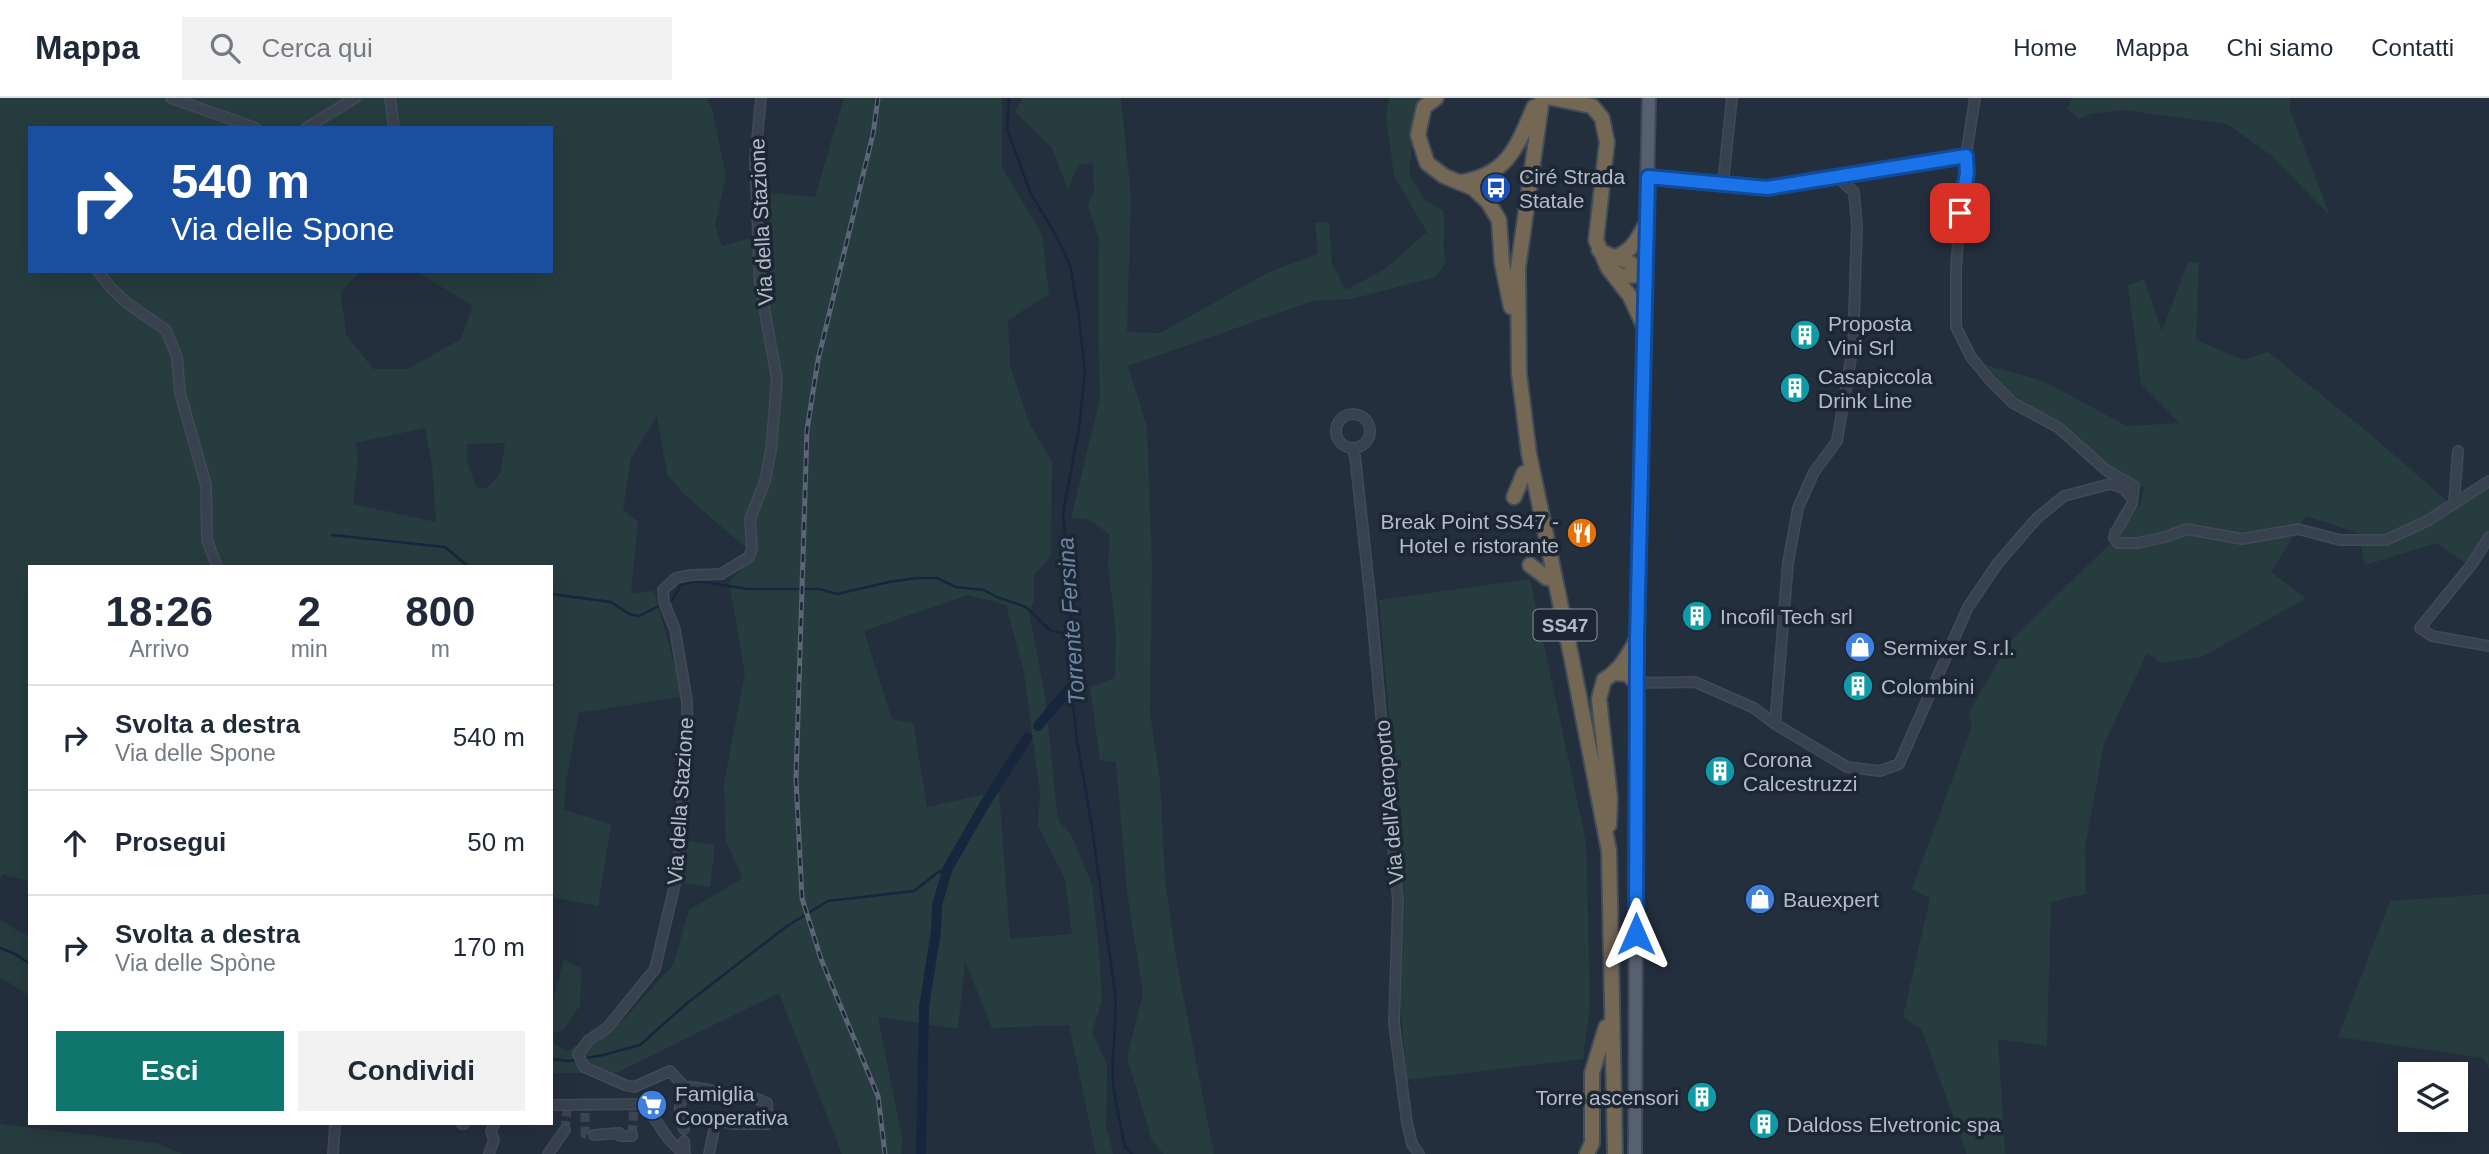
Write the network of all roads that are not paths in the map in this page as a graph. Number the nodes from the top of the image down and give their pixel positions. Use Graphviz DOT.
graph roads {
  1 [pos="171,98"];
  2 [pos="355,98"];
  3 [pos="390,98"];
  4 [pos="761,98"];
  5 [pos="1436,98"];
  6 [pos="1552,98"];
  7 [pos="1648,98"];
  8 [pos="1732,98"];
  9 [pos="1975,98"];
  10 [pos="1537,101"];
  11 [pos="250,126"];
  12 [pos="309,126"];
  13 [pos="394,126"];
  14 [pos="1966,156"];
  15 [pos="1648,177"];
  16 [pos="1838,178"];
  17 [pos="1462,182"];
  18 [pos="1723,183"];
  19 [pos="1645,226"];
  20 [pos="1610,263"];
  21 [pos="99,273"];
  22 [pos="1644,275"];
  23 [pos="1512,308"];
  24 [pos="1643,324"];
  25 [pos="1352,448"];
  26 [pos="2458,451"];
  27 [pos="1524,473"];
  28 [pos="2489,481"];
  29 [pos="1514,497"];
  30 [pos="2131,497"];
  31 [pos="2454,503"];
  32 [pos="2489,537"];
  33 [pos="216,565"];
  34 [pos="1530,565"];
  35 [pos="1547,578"];
  36 [pos="1637,639"];
  37 [pos="2489,646"];
  38 [pos="1614,673"];
  39 [pos="1637,683"];
  40 [pos="1775,724"];
  41 [pos="1609,851"];
  42 [pos="1606,1027"];
  43 [pos="684,1086"];
  44 [pos="634,1087"];
  45 [pos="711,1090"];
  46 [pos="727,1093"];
  47 [pos="553,1105"];
  48 [pos="634,1107"];
  49 [pos="335,1125"];
  50 [pos="494,1125"];
  51 [pos="684,1129"];
  52 [pos="565,1130"];
  53 [pos="632,1134"];
  54 [pos="594,1135"];
  55 [pos="684,1141"];
  56 [pos="333,1154"];
  57 [pos="489,1154"];
  58 [pos="548,1154"];
  59 [pos="684,1154"];
  60 [pos="709,1154"];
  61 [pos="1419,1154"];
  62 [pos="1587,1154"];
  63 [pos="1607,1154"];
  64 [pos="1615,1154"];
  65 [pos="1636,1154"];
  1 -- 11 [label="street"];
  2 -- 12 [label="street"];
  3 -- 13 [label="street"];
  4 -- 44 [label="street, Via della Stazione"];
  5 -- 17 [label="highway"];
  6 -- 20 [label="highway"];
  7 -- 15 [label="main road"];
  8 -- 18 [label="street"];
  9 -- 14 [label="street"];
  10 -- 17 [label="highway"];
  10 -- 23 [label="highway, SS47"];
  10 -- 41 [label="highway, SS47"];
  14 -- 16 [label="street"];
  14 -- 30 [label="street"];
  15 -- 18 [label="street"];
  15 -- 19 [label="main road"];
  16 -- 18 [label="street"];
  16 -- 40 [label="street"];
  17 -- 23 [label="highway"];
  19 -- 20 [label="highway"];
  19 -- 22 [label="main road"];
  20 -- 22 [label="highway"];
  20 -- 24 [label="highway"];
  21 -- 33 [label="street"];
  22 -- 24 [label="main road"];
  23 -- 27 [label="highway, SS47"];
  24 -- 36 [label="main road"];
  25 -- 61 [label="street, Via dell'Aeroporto"];
  26 -- 31 [label="street"];
  27 -- 29 [label="highway"];
  27 -- 35 [label="highway, SS47"];
  28 -- 31 [label="street"];
  30 -- 31 [label="street"];
  30 -- 40 [label="street"];
  32 -- 37 [label="street"];
  34 -- 35 [label="highway"];
  35 -- 42 [label="highway, SS47"];
  36 -- 38 [label="highway"];
  36 -- 39 [label="main road"];
  38 -- 39 [label="highway"];
  38 -- 41 [label="highway"];
  39 -- 40 [label="street"];
  39 -- 65 [label="main road"];
  41 -- 64 [label="highway, SS47"];
  42 -- 62 [label="highway"];
  42 -- 63 [label="highway, SS47"];
  43 -- 44 [label="street"];
  43 -- 45 [label="street"];
  43 -- 51 [label="street"];
  44 -- 48 [label="street"];
  46 -- 60 [label="street"];
  47 -- 48 [label="street"];
  48 -- 59 [label="street"];
  49 -- 56 [label="street"];
  50 -- 57 [label="street"];
  52 -- 58 [label="street"];
  53 -- 54 [label="street"];
  55 -- 59 [label="street"];
}
